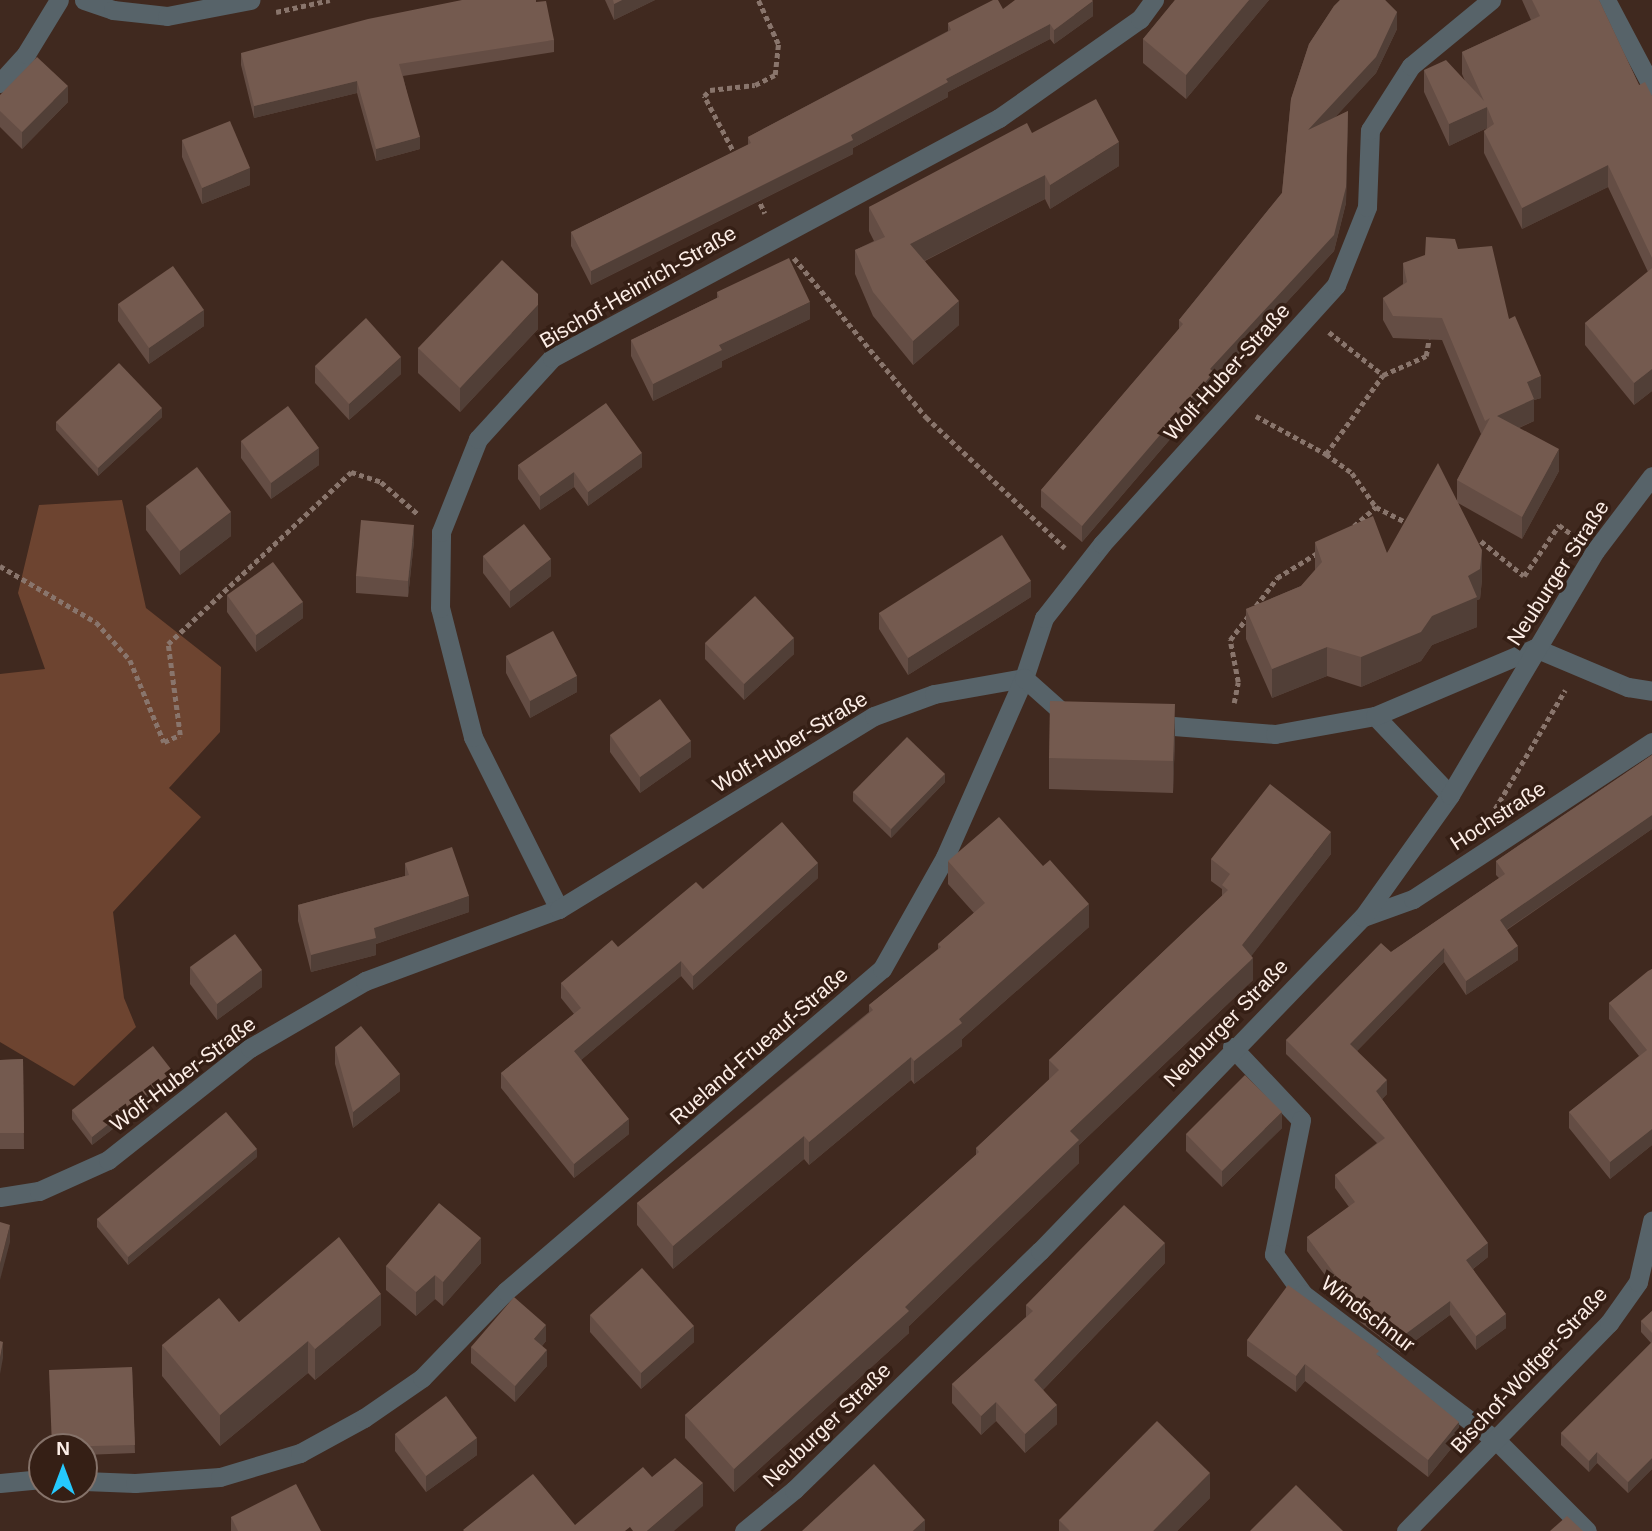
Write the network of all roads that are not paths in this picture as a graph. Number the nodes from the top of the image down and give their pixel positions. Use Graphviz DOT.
graph roads {
  1 [pos="59,0"];
  2 [pos="84,0"];
  3 [pos="250,0"];
  4 [pos="1154,0"];
  5 [pos="1491,0"];
  6 [pos="1606,0"];
  7 [pos="0,83"];
  8 [pos="1652,87"];
  9 [pos="1652,476"];
  10 [pos="1535,648"];
  11 [pos="1024,678"];
  12 [pos="1652,691"];
  13 [pos="1087,715"];
  14 [pos="1375,716"];
  15 [pos="1126,721"];
  16 [pos="1652,741"];
  17 [pos="1450,795"];
  18 [pos="559,909"];
  19 [pos="1363,917"];
  20 [pos="1232,1047"];
  21 [pos="0,1197"];
  22 [pos="1652,1221"];
  23 [pos="1497,1441"];
  24 [pos="28,1480"];
  25 [pos="98,1482"];
  26 [pos="0,1483"];
  27 [pos="744,1531"];
  28 [pos="1406,1531"];
  29 [pos="1587,1531"];
  1 -- 7 [label="street"];
  2 -- 3 [label="street"];
  4 -- 18 [label="street, Bischof-Heinrich-Straße"];
  5 -- 11 [label="street, Wolf-Huber-Straße"];
  6 -- 8 [label="street"];
  9 -- 10 [label="street, Neuburger Straße"];
  10 -- 12 [label="street"];
  10 -- 14 [label="street"];
  10 -- 17 [label="street, Neuburger Straße"];
  11 -- 13 [label="street"];
  11 -- 18 [label="street, Wolf-Huber-Straße"];
  11 -- 25 [label="street, Rueland-Frueauf-Straße"];
  14 -- 15 [label="street"];
  14 -- 17 [label="street"];
  16 -- 19 [label="street, Hochstraße"];
  17 -- 19 [label="street, Neuburger Straße"];
  18 -- 21 [label="street, Wolf-Huber-Straße"];
  19 -- 20 [label="street, Neuburger Straße"];
  20 -- 23 [label="street, Windschnur"];
  20 -- 27 [label="street, Neuburger Straße"];
  22 -- 23 [label="street, Bischof-Wolfger-Straße"];
  23 -- 28 [label="street, Bischof-Wolfger-Straße"];
  23 -- 29 [label="street, Windschnur"];
  24 -- 26 [label="street"];
}
